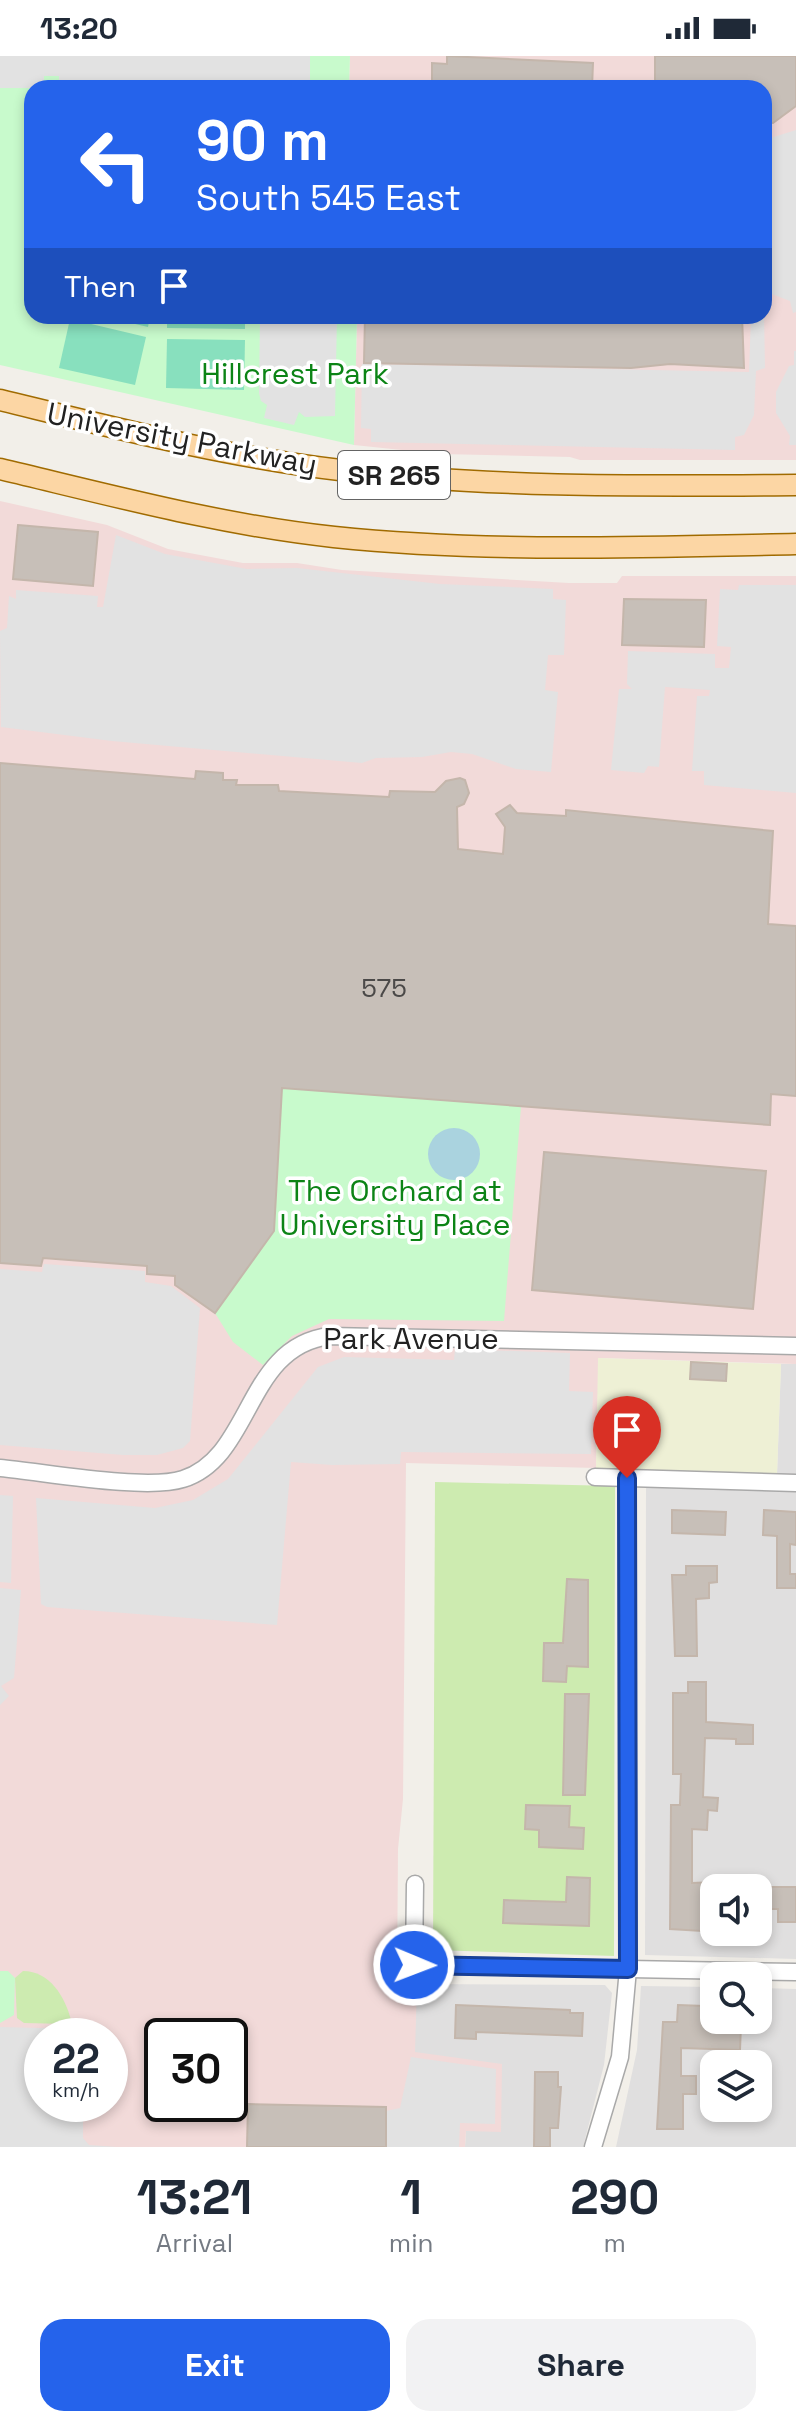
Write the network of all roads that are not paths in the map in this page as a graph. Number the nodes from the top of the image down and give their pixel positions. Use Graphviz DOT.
graph roads {
  1 [pos="0,400"];
  2 [pos="0,469"];
  3 [pos="796,485"];
  4 [pos="796,544"];
  5 [pos="796,1346"];
  6 [pos="0,1468"];
  7 [pos="595,1477"];
  8 [pos="627,1478"];
  9 [pos="796,1483"];
  10 [pos="415,1884"];
  11 [pos="628,1969"];
  12 [pos="796,1972"];
  13 [pos="593,2147"];
  1 -- 3 [label="main road, University Parkway / SR 265"];
  2 -- 4 [label="main road, SR 265"];
  5 -- 6 [label="street, Park Avenue"];
  7 -- 8 [label="street"];
  8 -- 9 [label="street"];
  8 -- 11 [label="street"];
  10 -- 11 [label="street"];
  11 -- 12 [label="street"];
  11 -- 13 [label="street"];
}
